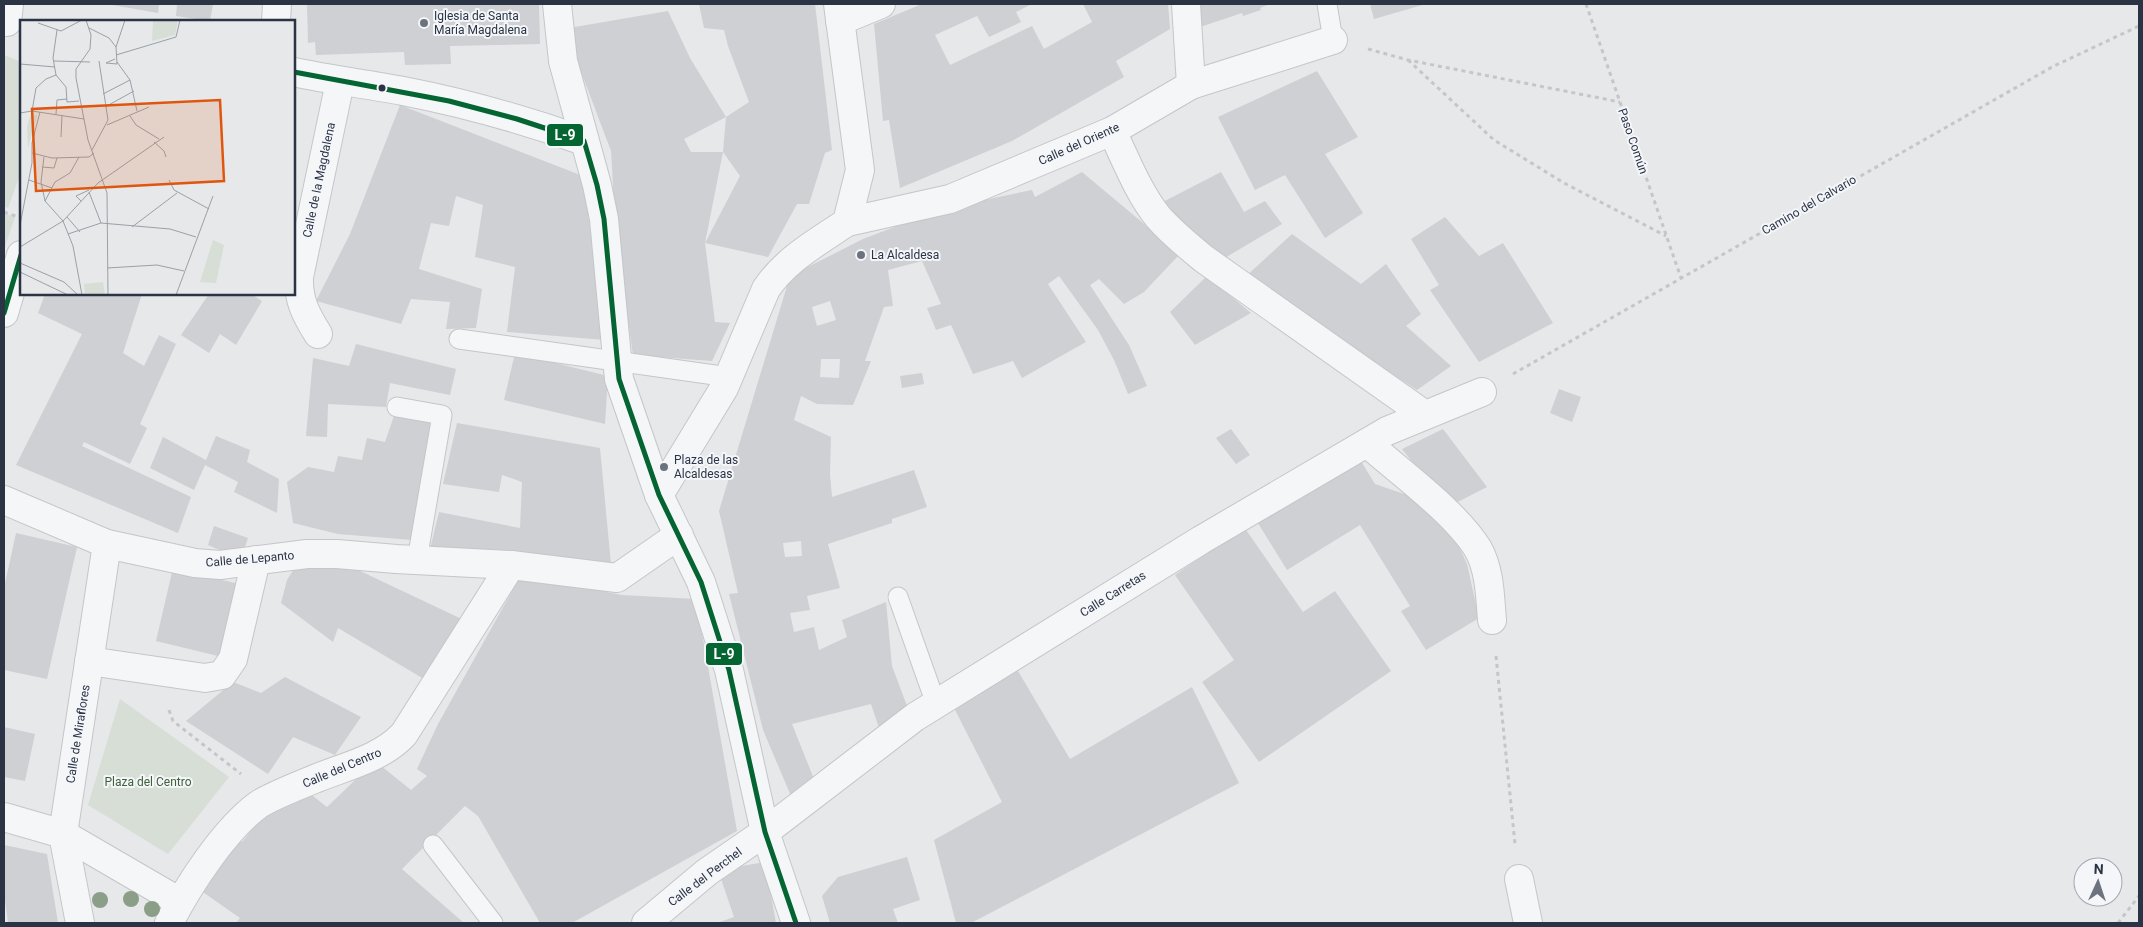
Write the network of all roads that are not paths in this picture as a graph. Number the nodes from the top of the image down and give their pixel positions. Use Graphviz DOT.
graph roads {
  1 [pos="277,4"];
  2 [pos="557,4"];
  3 [pos="881,4"];
  4 [pos="1186,4"];
  5 [pos="1327,4"];
  6 [pos="839,12"];
  7 [pos="276,20"];
  8 [pos="1333,40"];
  9 [pos="295,72"];
  10 [pos="340,82"];
  11 [pos="1191,85"];
  12 [pos="1112,131"];
  13 [pos="584,141"];
  14 [pos="847,222"];
  15 [pos="20,258"];
  16 [pos="4,313"];
  17 [pos="318,334"];
  18 [pos="459,339"];
  19 [pos="618,370"];
  20 [pos="729,377"];
  21 [pos="1482,392"];
  22 [pos="397,407"];
  23 [pos="1425,415"];
  24 [pos="1367,443"];
  25 [pos="659,495"];
  26 [pos="4,500"];
  27 [pos="679,535"];
  28 [pos="107,544"];
  29 [pos="256,560"];
  30 [pos="417,560"];
  31 [pos="511,565"];
  32 [pos="898,597"];
  33 [pos="1492,620"];
  34 [pos="89,662"];
  35 [pos="936,704"];
  36 [pos="4,817"];
  37 [pos="765,832"];
  38 [pos="63,834"];
  39 [pos="433,845"];
  40 [pos="1519,879"];
  41 [pos="174,913"];
  42 [pos="80,923"];
  43 [pos="493,923"];
  44 [pos="646,923"];
  45 [pos="796,923"];
  46 [pos="1528,923"];
  1 -- 7 [label="street"];
  2 -- 13 [label="street"];
  3 -- 6 [label="street"];
  4 -- 11 [label="street"];
  5 -- 8 [label="lane"];
  6 -- 14 [label="street"];
  8 -- 11 [label="street, Calle del Oriente"];
  9 -- 10 [label="street"];
  10 -- 13 [label="street"];
  10 -- 17 [label="street, Calle de la Magdalena"];
  11 -- 12 [label="street, Calle del Oriente"];
  12 -- 14 [label="street, Calle del Oriente"];
  12 -- 23 [label="street"];
  13 -- 19 [label="street"];
  14 -- 20 [label="street"];
  15 -- 16 [label="street"];
  18 -- 19 [label="lane"];
  19 -- 20 [label="lane"];
  19 -- 25 [label="street"];
  20 -- 25 [label="street"];
  21 -- 23 [label="street, Calle Carretas"];
  22 -- 30 [label="lane"];
  23 -- 24 [label="street, Calle Carretas"];
  24 -- 33 [label="street"];
  24 -- 35 [label="street, Calle Carretas"];
  25 -- 27 [label="street"];
  26 -- 28 [label="street, Calle de Lepanto"];
  27 -- 31 [label="street, Calle de Lepanto"];
  27 -- 37 [label="street"];
  28 -- 29 [label="street, Calle de Lepanto"];
  28 -- 34 [label="street, Calle de Miraflores"];
  29 -- 30 [label="street, Calle de Lepanto"];
  29 -- 34 [label="street"];
  30 -- 31 [label="street, Calle de Lepanto"];
  31 -- 41 [label="street, Calle del Centro"];
  32 -- 35 [label="lane"];
  34 -- 38 [label="street, Calle de Miraflores"];
  35 -- 37 [label="street, Calle Carretas"];
  36 -- 38 [label="street"];
  37 -- 44 [label="street, Calle del Perchel"];
  37 -- 45 [label="street"];
  38 -- 41 [label="street"];
  38 -- 42 [label="street, Calle de Miraflores"];
  39 -- 43 [label="lane"];
  40 -- 46 [label="street"];
}
